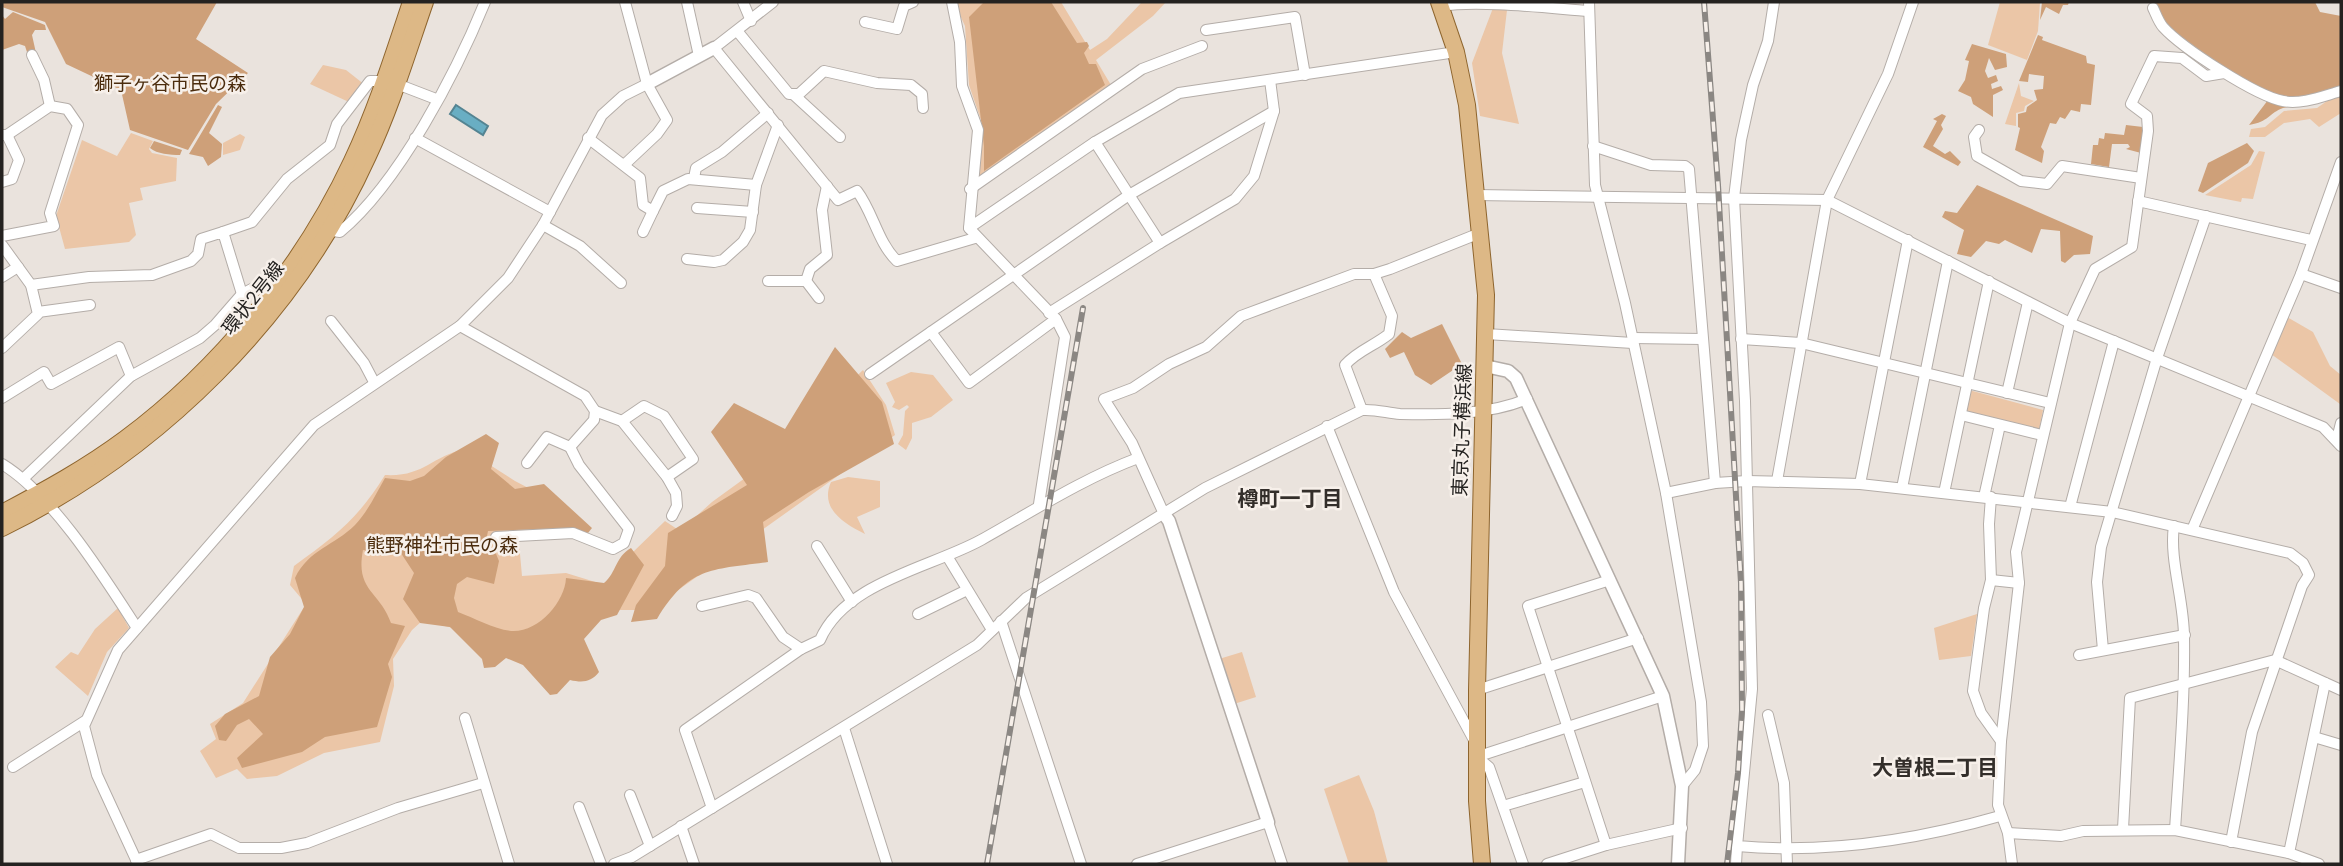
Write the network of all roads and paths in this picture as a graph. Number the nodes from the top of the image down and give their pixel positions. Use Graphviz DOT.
graph roads {
  1 [pos="411,2"];
  2 [pos="425,2"];
  3 [pos="485,2"];
  4 [pos="625,2"];
  5 [pos="687,2"];
  6 [pos="743,2"];
  7 [pos="773,2"];
  8 [pos="913,2"];
  9 [pos="953,2"];
  10 [pos="1774,2"];
  11 [pos="1913,2"];
  12 [pos="1440,4"];
  13 [pos="1589,6"];
  14 [pos="2153,8"];
  15 [pos="751,21"];
  16 [pos="865,22"];
  17 [pos="1206,30"];
  18 [pos="738,32"];
  19 [pos="1202,46"];
  20 [pos="714,48"];
  21 [pos="1456,52"];
  22 [pos="32,55"];
  23 [pos="699,56"];
  24 [pos="2224,73"];
  25 [pos="1305,75"];
  26 [pos="1270,80"];
  27 [pos="391,83"];
  28 [pos="647,84"];
  29 [pos="2341,91"];
  30 [pos="793,94"];
  31 [pos="436,99"];
  32 [pos="50,106"];
  33 [pos="923,108"];
  34 [pos="1274,111"];
  35 [pos="768,113"];
  36 [pos="778,125"];
  37 [pos="1979,130"];
  38 [pos="4,135"];
  39 [pos="840,137"];
  40 [pos="415,138"];
  41 [pos="588,138"];
  42 [pos="1095,142"];
  43 [pos="1593,146"];
  44 [pos="2341,162"];
  45 [pos="624,165"];
  46 [pos="694,178"];
  47 [pos="2141,178"];
  48 [pos="2,182"];
  49 [pos="756,185"];
  50 [pos="827,186"];
  51 [pos="970,190"];
  52 [pos="1129,195"];
  53 [pos="1476,195"];
  54 [pos="1598,197"];
  55 [pos="1691,198"];
  56 [pos="1734,198"];
  57 [pos="1827,200"];
  58 [pos="2137,201"];
  59 [pos="697,208"];
  60 [pos="653,211"];
  61 [pos="550,212"];
  62 [pos="753,212"];
  63 [pos="2206,216"];
  64 [pos="543,225"];
  65 [pos="969,228"];
  66 [pos="328,229"];
  67 [pos="223,232"];
  68 [pos="643,232"];
  69 [pos="311,233"];
  70 [pos="1480,233"];
  71 [pos="2,236"];
  72 [pos="975,238"];
  73 [pos="1908,240"];
  74 [pos="2311,240"];
  75 [pos="1160,243"];
  76 [pos="2,245"];
  77 [pos="687,259"];
  78 [pos="1948,261"];
  79 [pos="18,267"];
  80 [pos="1374,274"];
  81 [pos="2301,274"];
  82 [pos="1012,275"];
  83 [pos="2,277"];
  84 [pos="768,281"];
  85 [pos="806,281"];
  86 [pos="1989,282"];
  87 [pos="621,283"];
  88 [pos="278,284"];
  89 [pos="31,285"];
  90 [pos="2341,288"];
  91 [pos="242,294"];
  92 [pos="819,298"];
  93 [pos="2028,302"];
  94 [pos="90,305"];
  95 [pos="37,312"];
  96 [pos="1053,316"];
  97 [pos="331,321"];
  98 [pos="2070,323"];
  99 [pos="460,326"];
  100 [pos="930,332"];
  101 [pos="1486,334"];
  102 [pos="1741,339"];
  103 [pos="1633,340"];
  104 [pos="1702,340"];
  105 [pos="2114,341"];
  106 [pos="1801,343"];
  107 [pos="2,348"];
  108 [pos="2157,358"];
  109 [pos="1884,363"];
  110 [pos="1485,366"];
  111 [pos="1925,373"];
  112 [pos="870,374"];
  113 [pos="131,376"];
  114 [pos="374,382"];
  115 [pos="1967,383"];
  116 [pos="2007,393"];
  117 [pos="2248,397"];
  118 [pos="2,398"];
  119 [pos="1527,399"];
  120 [pos="2050,403"];
  121 [pos="1362,410"];
  122 [pos="595,411"];
  123 [pos="1482,411"];
  124 [pos="1961,415"];
  125 [pos="622,421"];
  126 [pos="2341,423"];
  127 [pos="2000,425"];
  128 [pos="1327,426"];
  129 [pos="2042,435"];
  130 [pos="2339,442"];
  131 [pos="569,447"];
  132 [pos="1138,458"];
  133 [pos="527,463"];
  134 [pos="2,464"];
  135 [pos="667,477"];
  136 [pos="24,478"];
  137 [pos="1747,481"];
  138 [pos="1777,481"];
  139 [pos="1714,483"];
  140 [pos="1860,484"];
  141 [pos="1902,488"];
  142 [pos="1944,492"];
  143 [pos="1666,493"];
  144 [pos="1987,497"];
  145 [pos="43,499"];
  146 [pos="2025,501"];
  147 [pos="1040,504"];
  148 [pos="2070,507"];
  149 [pos="2112,512"];
  150 [pos="2,513"];
  151 [pos="1164,514"];
  152 [pos="672,516"];
  153 [pos="2174,526"];
  154 [pos="2,528"];
  155 [pos="2192,530"];
  156 [pos="496,537"];
  157 [pos="817,546"];
  158 [pos="947,556"];
  159 [pos="1610,580"];
  160 [pos="1992,580"];
  161 [pos="2019,583"];
  162 [pos="967,590"];
  163 [pos="852,602"];
  164 [pos="702,606"];
  165 [pos="918,614"];
  166 [pos="1001,621"];
  167 [pos="137,628"];
  168 [pos="992,630"];
  169 [pos="2185,635"];
  170 [pos="1638,638"];
  171 [pos="801,649"];
  172 [pos="2103,650"];
  173 [pos="2079,654"];
  174 [pos="2275,660"];
  175 [pos="1548,668"];
  176 [pos="2184,682"];
  177 [pos="2325,683"];
  178 [pos="1476,690"];
  179 [pos="2341,690"];
  180 [pos="1663,696"];
  181 [pos="1768,715"];
  182 [pos="465,718"];
  183 [pos="85,722"];
  184 [pos="1567,727"];
  185 [pos="844,728"];
  186 [pos="2314,737"];
  187 [pos="2001,741"];
  188 [pos="2341,745"];
  189 [pos="1476,751"];
  190 [pos="13,767"];
  191 [pos="1586,782"];
  192 [pos="483,783"];
  193 [pos="1682,786"];
  194 [pos="630,795"];
  195 [pos="1503,806"];
  196 [pos="579,807"];
  197 [pos="712,808"];
  198 [pos="2000,816"];
  199 [pos="1268,822"];
  200 [pos="681,826"];
  201 [pos="1682,828"];
  202 [pos="2123,830"];
  203 [pos="2175,831"];
  204 [pos="2008,833"];
  205 [pos="2231,842"];
  206 [pos="1606,845"];
  207 [pos="650,846"];
  208 [pos="1737,846"];
  209 [pos="1787,849"];
  210 [pos="2289,853"];
  211 [pos="137,862"];
  212 [pos="509,864"];
  213 [pos="601,864"];
  214 [pos="614,864"];
  215 [pos="694,864"];
  216 [pos="887,864"];
  217 [pos="1081,864"];
  218 [pos="1136,864"];
  219 [pos="1282,864"];
  220 [pos="1482,864"];
  221 [pos="1523,864"];
  222 [pos="1547,864"];
  223 [pos="1678,864"];
  224 [pos="1736,864"];
  225 [pos="1787,864"];
  226 [pos="2012,864"];
  227 [pos="2319,864"];
  1 -- 27 [label="main road, 環状2号線"];
  2 -- 27 [label="main road, 環状2号線"];
  3 -- 31 [label="street"];
  4 -- 28 [label="street"];
  5 -- 23 [label="street"];
  6 -- 15 [label="street"];
  7 -- 15 [label="street"];
  8 -- 16 [label="street"];
  9 -- 51 [label="street"];
  10 -- 56 [label="street"];
  11 -- 57 [label="street"];
  12 -- 13 [label="street"];
  12 -- 21 [label="main road, 東京丸子横浜線"];
  13 -- 43 [label="street"];
  14 -- 24 [label="street"];
  15 -- 18 [label="street"];
  17 -- 25 [label="street"];
  18 -- 20 [label="street"];
  18 -- 30 [label="street"];
  19 -- 51 [label="street"];
  20 -- 23 [label="street"];
  20 -- 35 [label="street"];
  21 -- 25 [label="street"];
  21 -- 53 [label="main road, 東京丸子横浜線"];
  22 -- 32 [label="street"];
  23 -- 28 [label="street"];
  24 -- 29 [label="street"];
  24 -- 47 [label="street"];
  25 -- 26 [label="street"];
  26 -- 34 [label="street"];
  26 -- 42 [label="street"];
  27 -- 31 [label="street"];
  27 -- 66 [label="main road, 環状2号線"];
  27 -- 67 [label="street"];
  27 -- 69 [label="main road, 環状2号線"];
  28 -- 41 [label="street"];
  28 -- 45 [label="street"];
  30 -- 33 [label="street"];
  30 -- 39 [label="street"];
  31 -- 40 [label="street"];
  32 -- 38 [label="street"];
  32 -- 71 [label="street"];
  34 -- 52 [label="street"];
  34 -- 75 [label="street"];
  35 -- 36 [label="street"];
  35 -- 46 [label="street"];
  36 -- 49 [label="street"];
  36 -- 50 [label="street"];
  37 -- 47 [label="street"];
  38 -- 48 [label="street"];
  40 -- 61 [label="street"];
  40 -- 66 [label="street"];
  41 -- 45 [label="street"];
  41 -- 61 [label="street"];
  42 -- 52 [label="street"];
  42 -- 65 [label="street"];
  43 -- 54 [label="street"];
  43 -- 55 [label="street"];
  44 -- 74 [label="street"];
  45 -- 60 [label="street"];
  46 -- 49 [label="street"];
  46 -- 60 [label="street"];
  47 -- 58 [label="street"];
  49 -- 62 [label="street"];
  50 -- 72 [label="street"];
  50 -- 85 [label="street"];
  51 -- 65 [label="street"];
  52 -- 75 [label="street"];
  52 -- 82 [label="street"];
  53 -- 54 [label="street"];
  53 -- 70 [label="main road, 東京丸子横浜線"];
  54 -- 55 [label="street"];
  54 -- 103 [label="street"];
  55 -- 56 [label="street"];
  55 -- 104 [label="street"];
  56 -- 57 [label="street"];
  56 -- 102 [label="street"];
  57 -- 73 [label="street"];
  57 -- 106 [label="street"];
  58 -- 63 [label="street"];
  58 -- 98 [label="street"];
  59 -- 62 [label="street"];
  60 -- 68 [label="street"];
  61 -- 64 [label="street"];
  62 -- 77 [label="street"];
  63 -- 74 [label="street"];
  63 -- 108 [label="street"];
  64 -- 87 [label="street"];
  64 -- 99 [label="street"];
  65 -- 72 [label="street"];
  66 -- 69 [label="street"];
  66 -- 145 [label="main road, 環状2号線"];
  67 -- 89 [label="street"];
  67 -- 91 [label="street"];
  69 -- 88 [label="main road, 環状2号線"];
  70 -- 80 [label="street"];
  70 -- 101 [label="main road, 東京丸子横浜線"];
  72 -- 82 [label="street"];
  73 -- 78 [label="street"];
  73 -- 109 [label="street"];
  74 -- 81 [label="street"];
  75 -- 96 [label="street"];
  76 -- 79 [label="street"];
  78 -- 86 [label="street"];
  78 -- 111 [label="street"];
  79 -- 83 [label="street"];
  79 -- 89 [label="street"];
  80 -- 121 [label="street"];
  80 -- 132 [label="street"];
  81 -- 90 [label="street"];
  81 -- 117 [label="street"];
  82 -- 96 [label="street"];
  82 -- 100 [label="street"];
  84 -- 85 [label="street"];
  85 -- 92 [label="street"];
  86 -- 93 [label="street"];
  86 -- 115 [label="street"];
  88 -- 91 [label="street"];
  88 -- 145 [label="main road, 環状2号線"];
  89 -- 95 [label="street"];
  91 -- 113 [label="street"];
  93 -- 98 [label="street"];
  93 -- 116 [label="street"];
  94 -- 95 [label="street"];
  95 -- 107 [label="street"];
  96 -- 100 [label="street"];
  96 -- 147 [label="street"];
  97 -- 114 [label="street"];
  98 -- 105 [label="street"];
  98 -- 120 [label="street"];
  99 -- 114 [label="street"];
  99 -- 122 [label="street"];
  100 -- 112 [label="street"];
  101 -- 103 [label="street"];
  101 -- 110 [label="main road, 東京丸子横浜線"];
  102 -- 106 [label="street"];
  102 -- 137 [label="street"];
  103 -- 104 [label="street"];
  103 -- 143 [label="street"];
  104 -- 139 [label="street"];
  105 -- 108 [label="street"];
  105 -- 148 [label="street"];
  106 -- 109 [label="street"];
  106 -- 138 [label="street"];
  108 -- 117 [label="street"];
  108 -- 149 [label="street"];
  109 -- 111 [label="street"];
  109 -- 140 [label="street"];
  110 -- 119 [label="street"];
  110 -- 123 [label="main road, 東京丸子横浜線"];
  111 -- 115 [label="street"];
  111 -- 141 [label="street"];
  113 -- 118 [label="street"];
  113 -- 136 [label="street"];
  114 -- 167 [label="street"];
  115 -- 116 [label="street"];
  115 -- 124 [label="street"];
  116 -- 120 [label="street"];
  117 -- 130 [label="street"];
  117 -- 155 [label="street"];
  119 -- 123 [label="street"];
  119 -- 159 [label="street"];
  120 -- 129 [label="street"];
  121 -- 123 [label="street"];
  121 -- 128 [label="street"];
  122 -- 125 [label="street"];
  122 -- 131 [label="street"];
  123 -- 178 [label="main road, 東京丸子横浜線"];
  124 -- 127 [label="street"];
  124 -- 142 [label="street"];
  125 -- 135 [label="street"];
  125 -- 135 [label="street"];
  126 -- 130 [label="street"];
  127 -- 129 [label="street"];
  127 -- 144 [label="street"];
  128 -- 151 [label="street"];
  128 -- 189 [label="street"];
  129 -- 146 [label="street"];
  131 -- 133 [label="street"];
  131 -- 156 [label="street"];
  132 -- 147 [label="street"];
  132 -- 151 [label="street"];
  134 -- 136 [label="street"];
  135 -- 152 [label="street"];
  136 -- 145 [label="street"];
  137 -- 138 [label="street"];
  137 -- 139 [label="street"];
  137 -- 208 [label="street"];
  138 -- 140 [label="street"];
  139 -- 143 [label="street"];
  140 -- 141 [label="street"];
  141 -- 142 [label="street"];
  142 -- 144 [label="street"];
  143 -- 193 [label="street"];
  144 -- 146 [label="street"];
  144 -- 160 [label="street"];
  145 -- 150 [label="main road, 環状2号線"];
  145 -- 154 [label="main road, 環状2号線"];
  145 -- 167 [label="street"];
  146 -- 148 [label="street"];
  146 -- 161 [label="street"];
  147 -- 158 [label="street"];
  148 -- 149 [label="street"];
  149 -- 153 [label="street"];
  149 -- 172 [label="street"];
  151 -- 166 [label="street"];
  151 -- 199 [label="street"];
  153 -- 155 [label="street"];
  153 -- 169 [label="street"];
  155 -- 174 [label="street"];
  157 -- 163 [label="street"];
  158 -- 162 [label="street"];
  158 -- 163 [label="street"];
  159 -- 170 [label="street"];
  159 -- 175 [label="street"];
  160 -- 161 [label="street"];
  160 -- 187 [label="street"];
  161 -- 187 [label="street"];
  162 -- 165 [label="street"];
  162 -- 168 [label="street"];
  163 -- 171 [label="street"];
  164 -- 171 [label="street"];
  166 -- 168 [label="street"];
  166 -- 217 [label="street"];
  167 -- 183 [label="street"];
  168 -- 185 [label="street"];
  169 -- 172 [label="street"];
  169 -- 176 [label="street"];
  170 -- 175 [label="street"];
  170 -- 180 [label="street"];
  171 -- 197 [label="street"];
  172 -- 173 [label="street"];
  174 -- 176 [label="street"];
  174 -- 177 [label="street"];
  174 -- 205 [label="street"];
  175 -- 178 [label="street"];
  175 -- 184 [label="street"];
  176 -- 202 [label="street"];
  176 -- 203 [label="street"];
  177 -- 179 [label="street"];
  177 -- 186 [label="street"];
  178 -- 189 [label="main road, 東京丸子横浜線"];
  180 -- 184 [label="street"];
  180 -- 193 [label="street"];
  181 -- 209 [label="street"];
  182 -- 192 [label="street"];
  183 -- 190 [label="street"];
  183 -- 211 [label="street"];
  184 -- 189 [label="street"];
  184 -- 191 [label="street"];
  185 -- 197 [label="street"];
  185 -- 216 [label="street"];
  186 -- 188 [label="street"];
  186 -- 210 [label="street"];
  187 -- 198 [label="street"];
  189 -- 195 [label="street"];
  189 -- 220 [label="main road, 東京丸子横浜線"];
  191 -- 195 [label="street"];
  191 -- 206 [label="street"];
  192 -- 211 [label="street"];
  192 -- 212 [label="street"];
  193 -- 201 [label="street"];
  194 -- 207 [label="street"];
  195 -- 221 [label="street"];
  196 -- 213 [label="street"];
  197 -- 200 [label="street"];
  198 -- 204 [label="street"];
  198 -- 209 [label="street"];
  199 -- 218 [label="street"];
  199 -- 219 [label="street"];
  200 -- 207 [label="street"];
  200 -- 215 [label="street"];
  201 -- 206 [label="street"];
  201 -- 223 [label="street"];
  202 -- 203 [label="street"];
  202 -- 204 [label="street"];
  203 -- 205 [label="street"];
  204 -- 226 [label="street"];
  205 -- 210 [label="street"];
  206 -- 222 [label="street"];
  207 -- 214 [label="street"];
  208 -- 209 [label="street"];
  208 -- 224 [label="street"];
  209 -- 225 [label="street"];
  210 -- 227 [label="street"];
}
